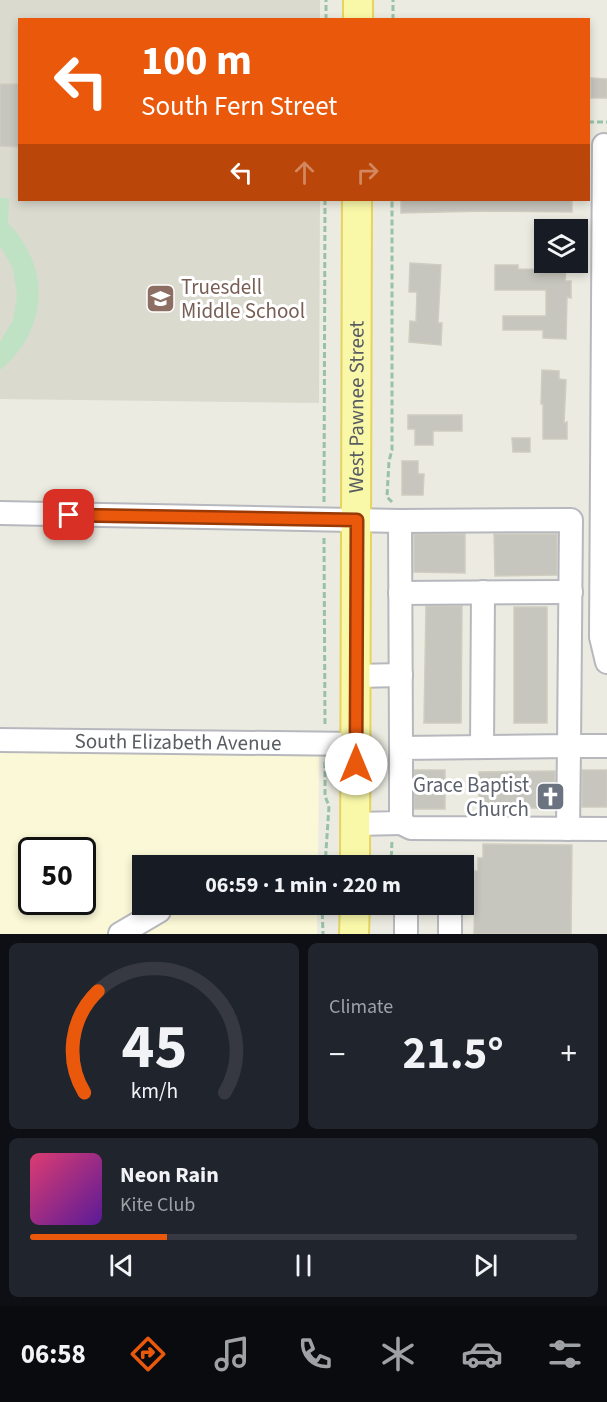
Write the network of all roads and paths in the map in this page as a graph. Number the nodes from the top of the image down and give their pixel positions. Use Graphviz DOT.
graph roads {
  1 [pos="326,0"];
  2 [pos="358,0"];
  3 [pos="393,0"];
  4 [pos="326,18"];
  5 [pos="358,18"];
  6 [pos="393,18"];
  7 [pos="590,122"];
  8 [pos="607,122"];
  9 [pos="600,145"];
  10 [pos="357,201"];
  11 [pos="0,513"];
  12 [pos="357,520"];
  13 [pos="400,521"];
  14 [pos="400,592"];
  15 [pos="483,592"];
  16 [pos="571,592"];
  17 [pos="607,662"];
  18 [pos="401,675"];
  19 [pos="356,676"];
  20 [pos="0,740"];
  21 [pos="356,744"];
  22 [pos="569,746"];
  23 [pos="607,746"];
  24 [pos="482,747"];
  25 [pos="401,748"];
  26 [pos="401,823"];
  27 [pos="355,824"];
  28 [pos="568,829"];
  29 [pos="607,829"];
  30 [pos="355,855"];
  31 [pos="152,915"];
  32 [pos="322,915"];
  33 [pos="355,915"];
  34 [pos="406,915"];
  35 [pos="450,915"];
  36 [pos="120,934"];
  37 [pos="322,934"];
  38 [pos="354,934"];
  39 [pos="406,934"];
  40 [pos="450,934"];
  1 -- 4 [label="path"];
  2 -- 5 [label="main road"];
  3 -- 6 [label="path"];
  7 -- 8 [label="path"];
  9 -- 17 [label="street"];
  10 -- 12 [label="main road, West Pawnee Street"];
  11 -- 12 [label="street"];
  12 -- 13 [label="street"];
  12 -- 19 [label="main road, West Pawnee Street"];
  13 -- 14 [label="street"];
  13 -- 16 [label="street"];
  14 -- 15 [label="street"];
  14 -- 18 [label="street"];
  15 -- 16 [label="street"];
  15 -- 24 [label="street"];
  16 -- 22 [label="street"];
  18 -- 19 [label="street"];
  18 -- 25 [label="street"];
  19 -- 21 [label="main road, West Pawnee Street"];
  20 -- 21 [label="street, South Elizabeth Avenue"];
  21 -- 27 [label="main road, West Pawnee Street"];
  22 -- 23 [label="street"];
  22 -- 24 [label="street"];
  22 -- 28 [label="street"];
  24 -- 25 [label="street"];
  25 -- 26 [label="street"];
  26 -- 27 [label="street"];
  26 -- 28 [label="street"];
  27 -- 30 [label="main road, West Pawnee Street"];
  28 -- 29 [label="street"];
  31 -- 36 [label="street"];
  32 -- 37 [label="path"];
  33 -- 38 [label="main road"];
  34 -- 39 [label="street"];
  35 -- 40 [label="street"];
}
